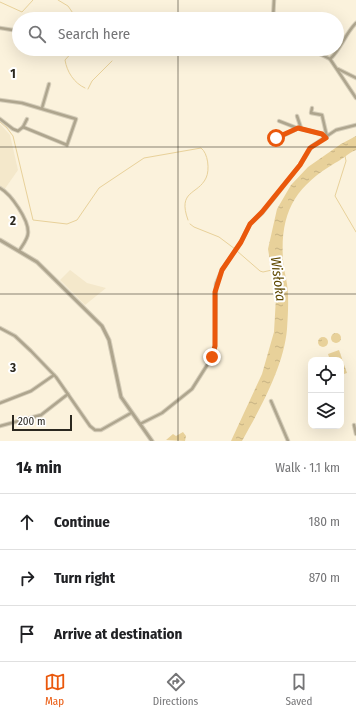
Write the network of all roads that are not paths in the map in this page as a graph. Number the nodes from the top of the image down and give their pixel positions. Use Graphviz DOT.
graph roads {
  1 [pos="274,0"];
  2 [pos="273,12"];
  3 [pos="356,23"];
  4 [pos="0,28"];
  5 [pos="12,30"];
  6 [pos="344,38"];
  7 [pos="324,56"];
  8 [pos="333,56"];
  9 [pos="330,59"];
  10 [pos="338,69"];
  11 [pos="356,78"];
  12 [pos="49,84"];
  13 [pos="356,98"];
  14 [pos="0,100"];
  15 [pos="42,108"];
  16 [pos="312,108"];
  17 [pos="297,116"];
  18 [pos="0,119"];
  19 [pos="27,119"];
  20 [pos="279,121"];
  21 [pos="356,125"];
  22 [pos="23,127"];
  23 [pos="299,128"];
  24 [pos="270,135"];
  25 [pos="326,138"];
  26 [pos="0,188"];
  27 [pos="0,240"];
  28 [pos="19,251"];
  29 [pos="0,328"];
  30 [pos="55,375"];
  31 [pos="68,394"];
  32 [pos="271,402"];
  33 [pos="0,403"];
  34 [pos="131,413"];
  35 [pos="140,425"];
  36 [pos="354,425"];
  37 [pos="0,426"];
  38 [pos="356,434"];
  39 [pos="152,441"];
  40 [pos="288,441"];
  1 -- 2 [label="street"];
  3 -- 6 [label="street"];
  4 -- 5 [label="street"];
  7 -- 9 [label="street"];
  8 -- 9 [label="street"];
  9 -- 10 [label="street"];
  10 -- 11 [label="street"];
  10 -- 13 [label="street"];
  12 -- 15 [label="street"];
  14 -- 15 [label="street"];
  15 -- 22 [label="street"];
  16 -- 25 [label="street"];
  17 -- 23 [label="street"];
  18 -- 22 [label="street"];
  19 -- 22 [label="street"];
  20 -- 23 [label="street"];
  21 -- 25 [label="street"];
  23 -- 24 [label="street"];
  23 -- 25 [label="street"];
  25 -- 35 [label="street"];
  26 -- 28 [label="street"];
  27 -- 28 [label="street"];
  28 -- 34 [label="street"];
  29 -- 30 [label="street"];
  30 -- 31 [label="street"];
  30 -- 33 [label="street"];
  31 -- 34 [label="street"];
  31 -- 37 [label="street"];
  32 -- 40 [label="street"];
  34 -- 35 [label="street"];
  35 -- 39 [label="street"];
  36 -- 38 [label="street"];
}
